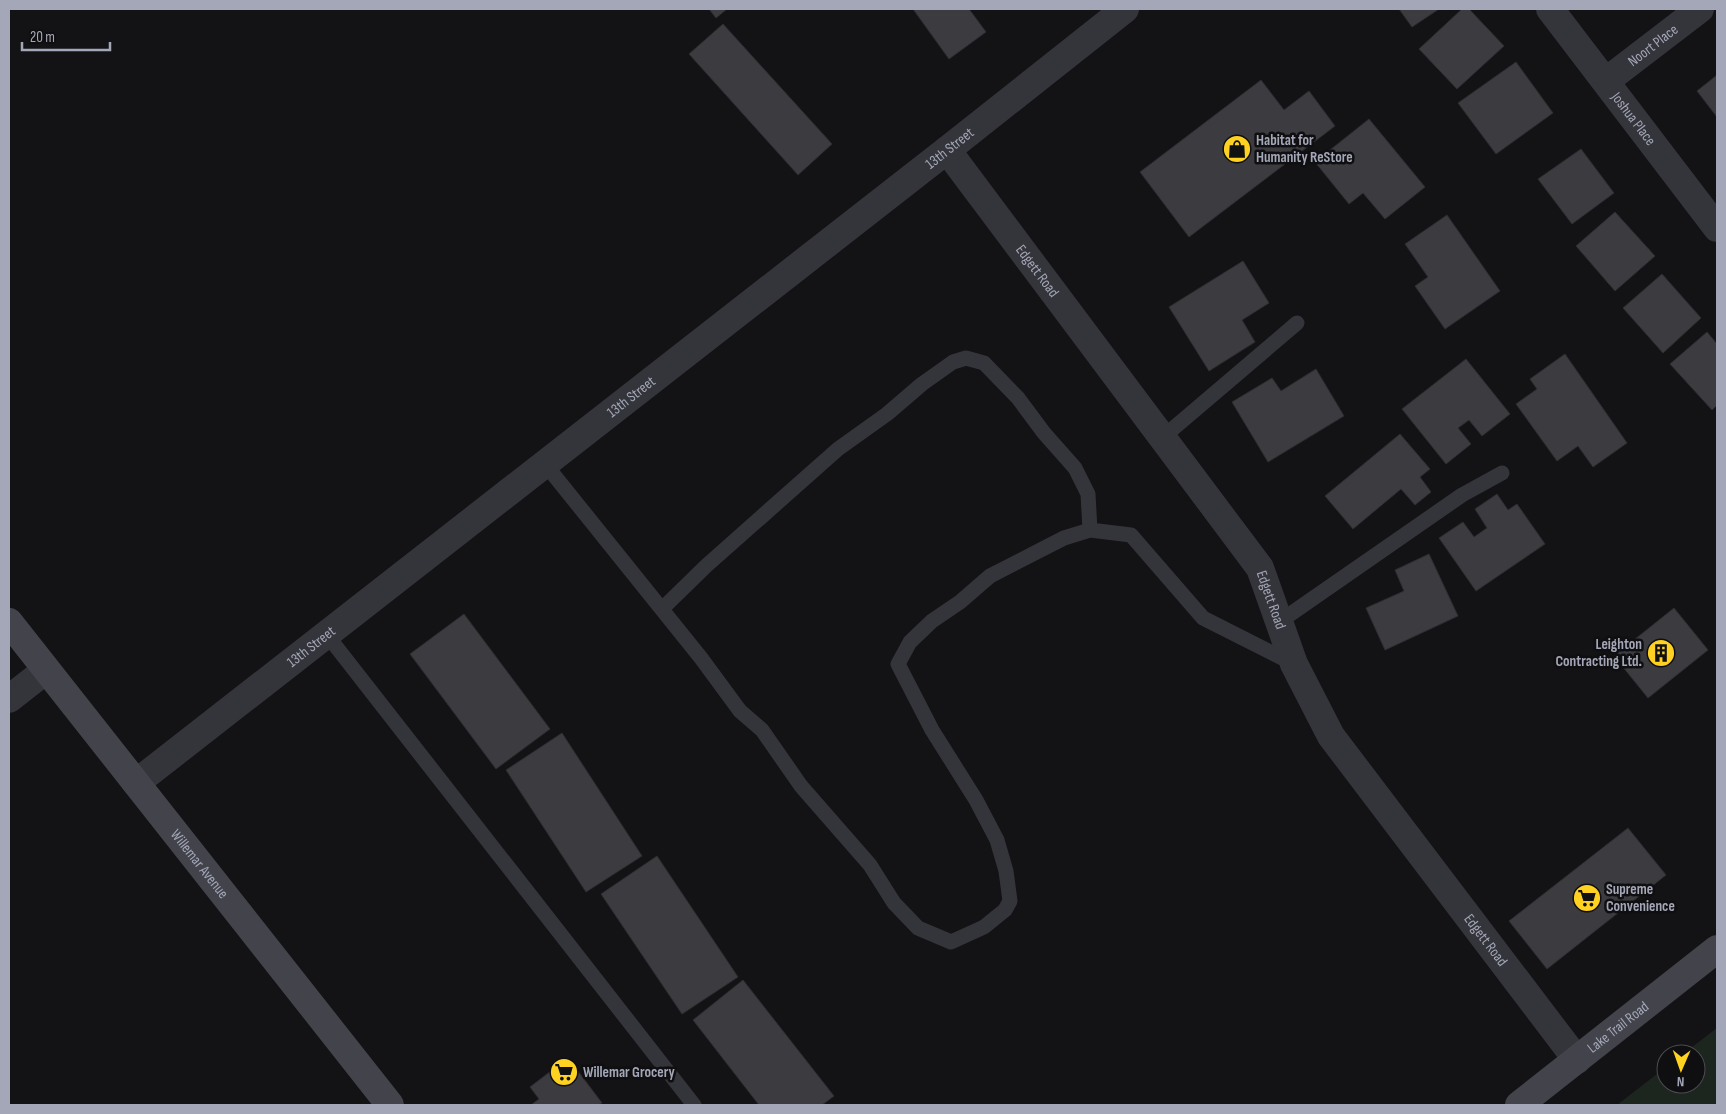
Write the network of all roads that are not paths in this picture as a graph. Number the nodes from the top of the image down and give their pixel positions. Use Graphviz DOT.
graph roads {
  1 [pos="1125,9"];
  2 [pos="1550,9"];
  3 [pos="1700,9"];
  4 [pos="1606,81"];
  5 [pos="947,150"];
  6 [pos="1717,228"];
  7 [pos="1297,323"];
  8 [pos="1162,438"];
  9 [pos="545,464"];
  10 [pos="1502,473"];
  11 [pos="1090,530"];
  12 [pos="662,609"];
  13 [pos="9,622"];
  14 [pos="1279,622"];
  15 [pos="326,634"];
  16 [pos="1294,664"];
  17 [pos="46,670"];
  18 [pos="9,699"];
  19 [pos="136,783"];
  20 [pos="1717,949"];
  21 [pos="1577,1060"];
  22 [pos="390,1105"];
  23 [pos="694,1105"];
  24 [pos="1519,1105"];
  1 -- 5 [label="street, 13th Street"];
  2 -- 4 [label="street, Joshua Place"];
  3 -- 4 [label="street, Noort Place"];
  4 -- 6 [label="street, Joshua Place"];
  5 -- 8 [label="street, Edgett Road"];
  5 -- 9 [label="street, 13th Street"];
  7 -- 8 [label="lane"];
  8 -- 14 [label="street, Edgett Road"];
  9 -- 12 [label="lane"];
  9 -- 15 [label="street, 13th Street"];
  10 -- 14 [label="lane"];
  11 -- 12 [label="lane"];
  11 -- 12 [label="lane"];
  11 -- 16 [label="lane"];
  13 -- 17 [label="street, Willemar Avenue"];
  14 -- 16 [label="street, Edgett Road"];
  15 -- 19 [label="street, 13th Street"];
  15 -- 23 [label="lane"];
  16 -- 21 [label="street, Edgett Road"];
  17 -- 18 [label="street"];
  17 -- 19 [label="street, Willemar Avenue"];
  19 -- 22 [label="street, Willemar Avenue"];
  20 -- 21 [label="street, Lake Trail Road"];
  21 -- 24 [label="street, Lake Trail Road"];
}
